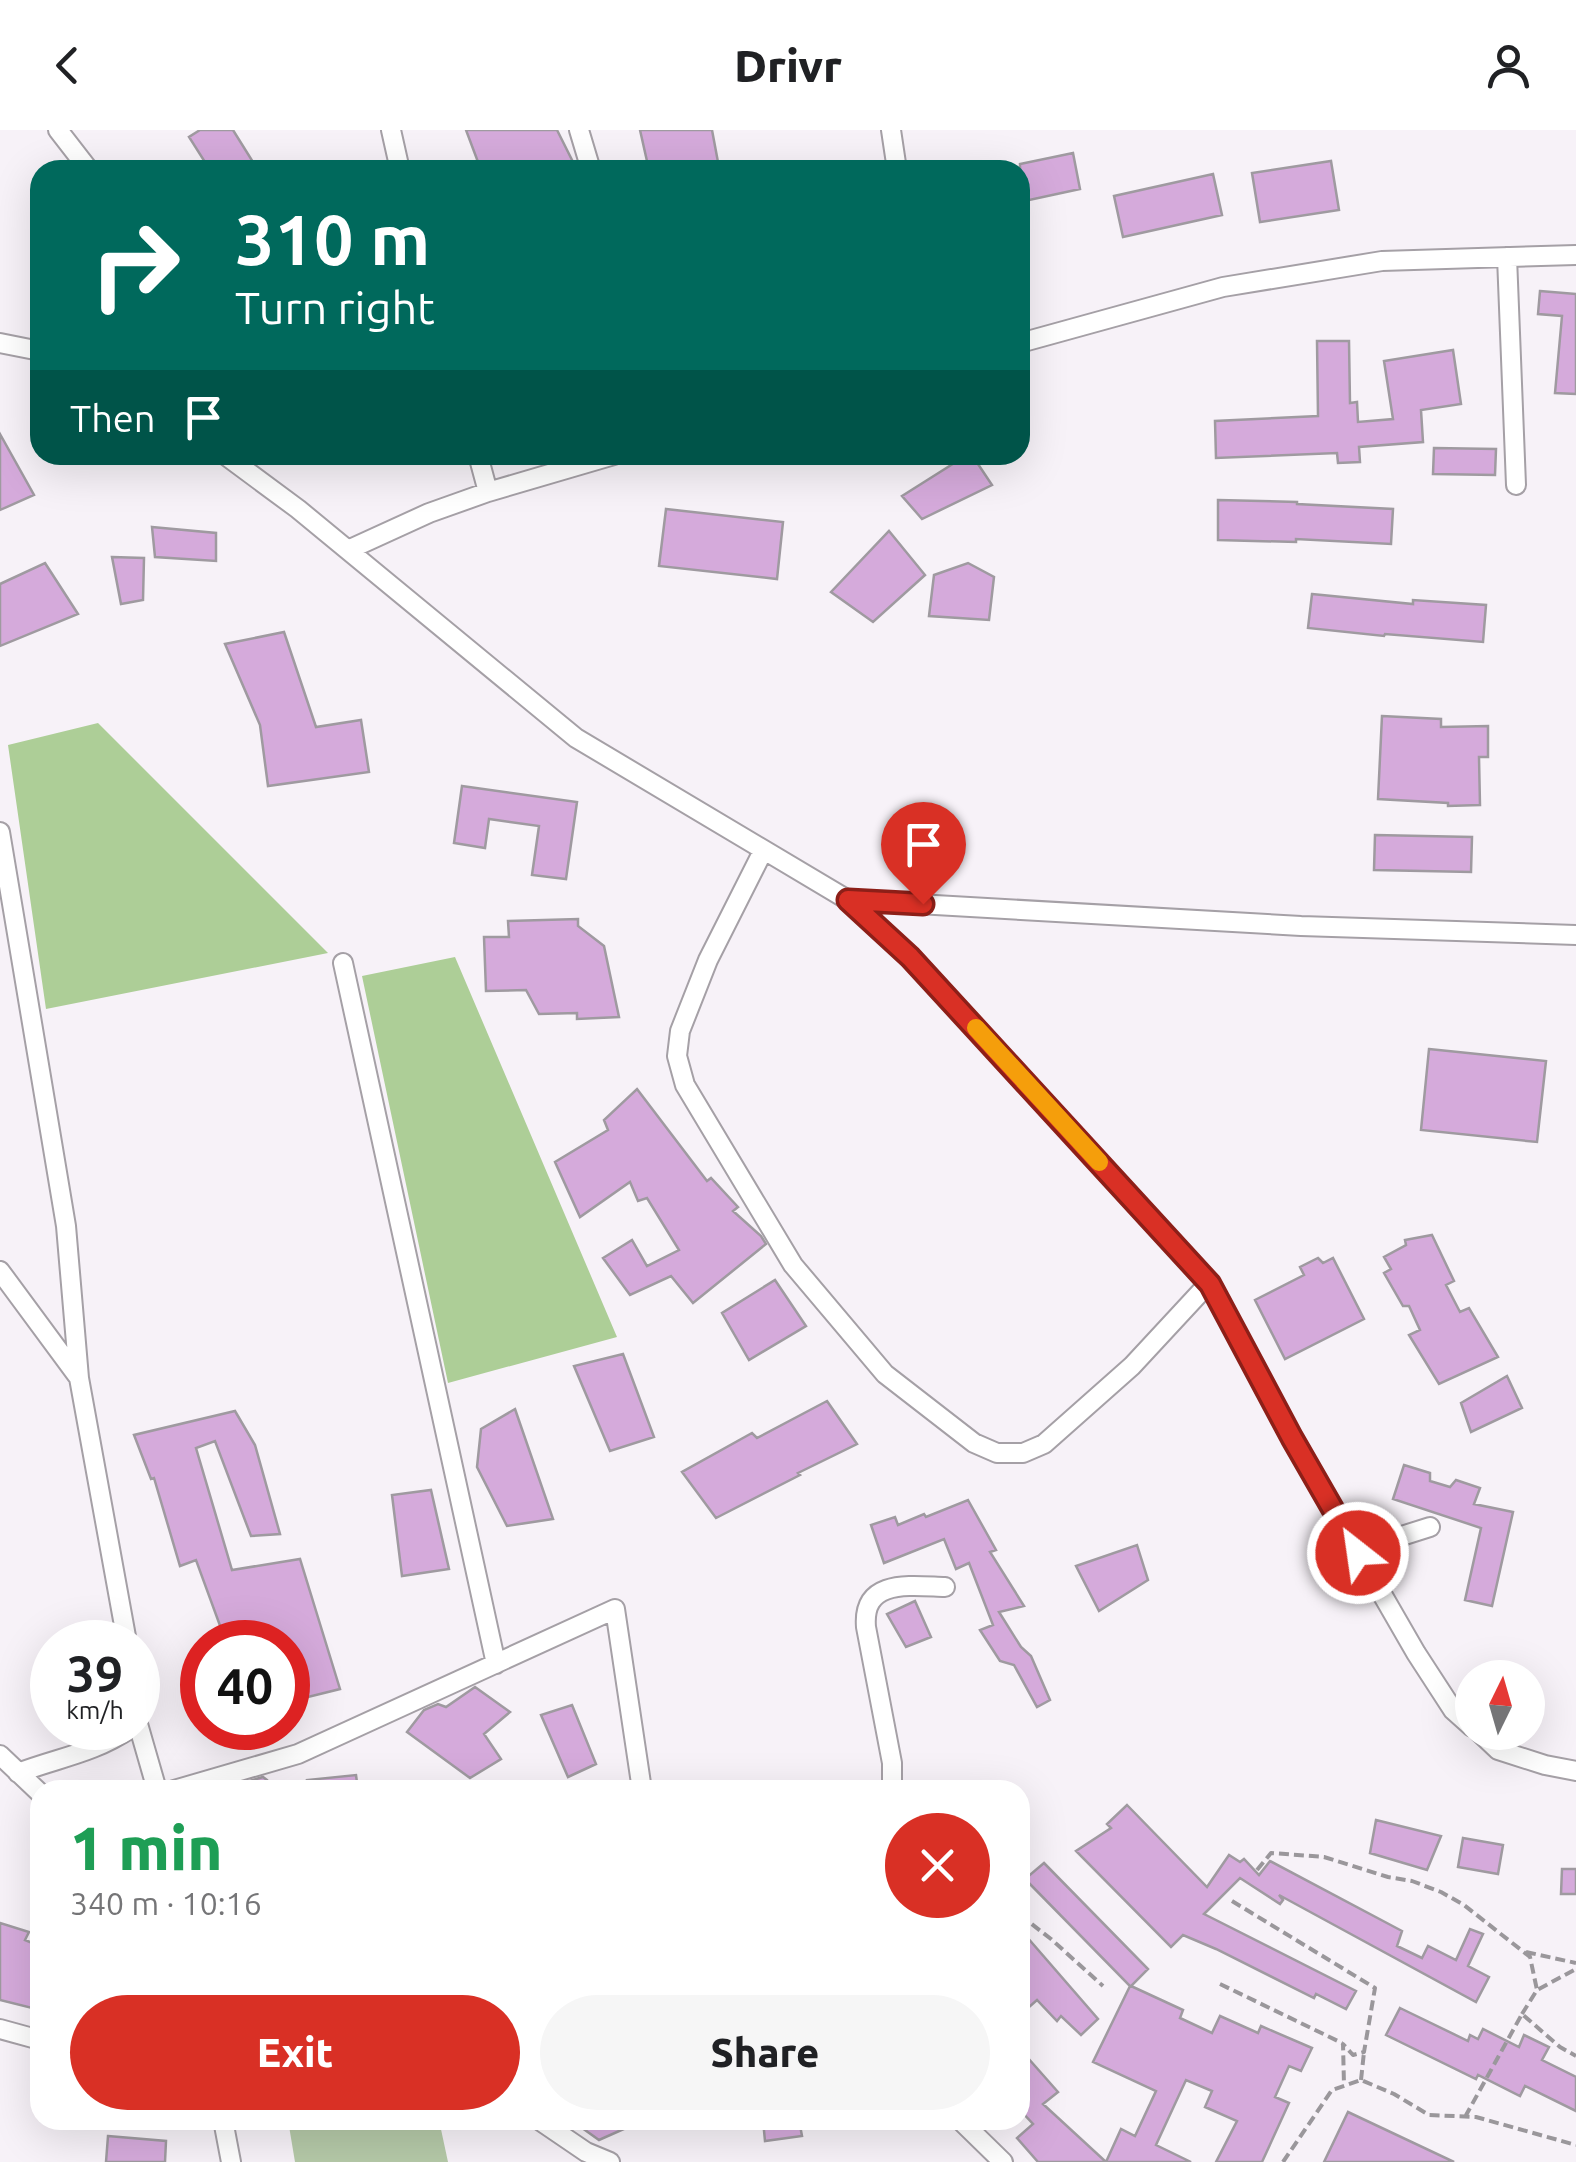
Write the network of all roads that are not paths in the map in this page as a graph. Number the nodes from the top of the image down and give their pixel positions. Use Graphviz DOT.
graph roads {
  1 [pos="58,130"];
  2 [pos="390,130"];
  3 [pos="579,130"];
  4 [pos="892,130"];
  5 [pos="81,160"];
  6 [pos="398,160"];
  7 [pos="588,160"];
  8 [pos="896,160"];
  9 [pos="1576,255"];
  10 [pos="1507,258"];
  11 [pos="1030,340"];
  12 [pos="0,343"];
  13 [pos="30,350"];
  14 [pos="238,465"];
  15 [pos="481,465"];
  16 [pos="580,465"];
  17 [pos="1516,485"];
  18 [pos="488,492"];
  19 [pos="348,550"];
  20 [pos="0,832"];
  21 [pos="764,851"];
  22 [pos="848,900"];
  23 [pos="1576,935"];
  24 [pos="343,963"];
  25 [pos="0,1271"];
  26 [pos="1210,1284"];
  27 [pos="79,1378"];
  28 [pos="1430,1526"];
  29 [pos="1358,1553"];
  30 [pos="945,1587"];
  31 [pos="123,1620"];
  32 [pos="496,1664"];
  33 [pos="1455,1713"];
  34 [pos="90,1750"];
  35 [pos="143,1750"];
  36 [pos="1498,1750"];
  37 [pos="0,1755"];
  38 [pos="1576,1771"];
  39 [pos="18,1773"];
  40 [pos="153,1780"];
  41 [pos="208,1780"];
  42 [pos="641,1780"];
  43 [pos="892,1780"];
  44 [pos="30,1784"];
  45 [pos="0,2029"];
  46 [pos="30,2037"];
  47 [pos="225,2130"];
  48 [pos="554,2130"];
  49 [pos="970,2130"];
  50 [pos="231,2162"];
  51 [pos="610,2162"];
  52 [pos="1004,2162"];
  1 -- 5 [label="street"];
  2 -- 6 [label="street"];
  3 -- 7 [label="street"];
  4 -- 8 [label="street"];
  9 -- 10 [label="street"];
  10 -- 11 [label="street"];
  10 -- 17 [label="street"];
  12 -- 13 [label="street"];
  14 -- 19 [label="street"];
  15 -- 18 [label="street"];
  16 -- 18 [label="street"];
  18 -- 19 [label="street"];
  19 -- 21 [label="street"];
  20 -- 27 [label="street"];
  21 -- 22 [label="street"];
  21 -- 26 [label="street"];
  22 -- 23 [label="street"];
  22 -- 26 [label="street"];
  24 -- 32 [label="street"];
  25 -- 27 [label="street"];
  26 -- 29 [label="street"];
  27 -- 31 [label="street"];
  28 -- 29 [label="street"];
  29 -- 33 [label="street"];
  30 -- 43 [label="street"];
  32 -- 41 [label="street"];
  32 -- 42 [label="street"];
  34 -- 39 [label="street"];
  35 -- 40 [label="street"];
  36 -- 38 [label="street"];
  37 -- 39 [label="street"];
  39 -- 44 [label="street"];
  45 -- 46 [label="street"];
  47 -- 50 [label="street"];
  48 -- 51 [label="street"];
  49 -- 52 [label="street"];
}
